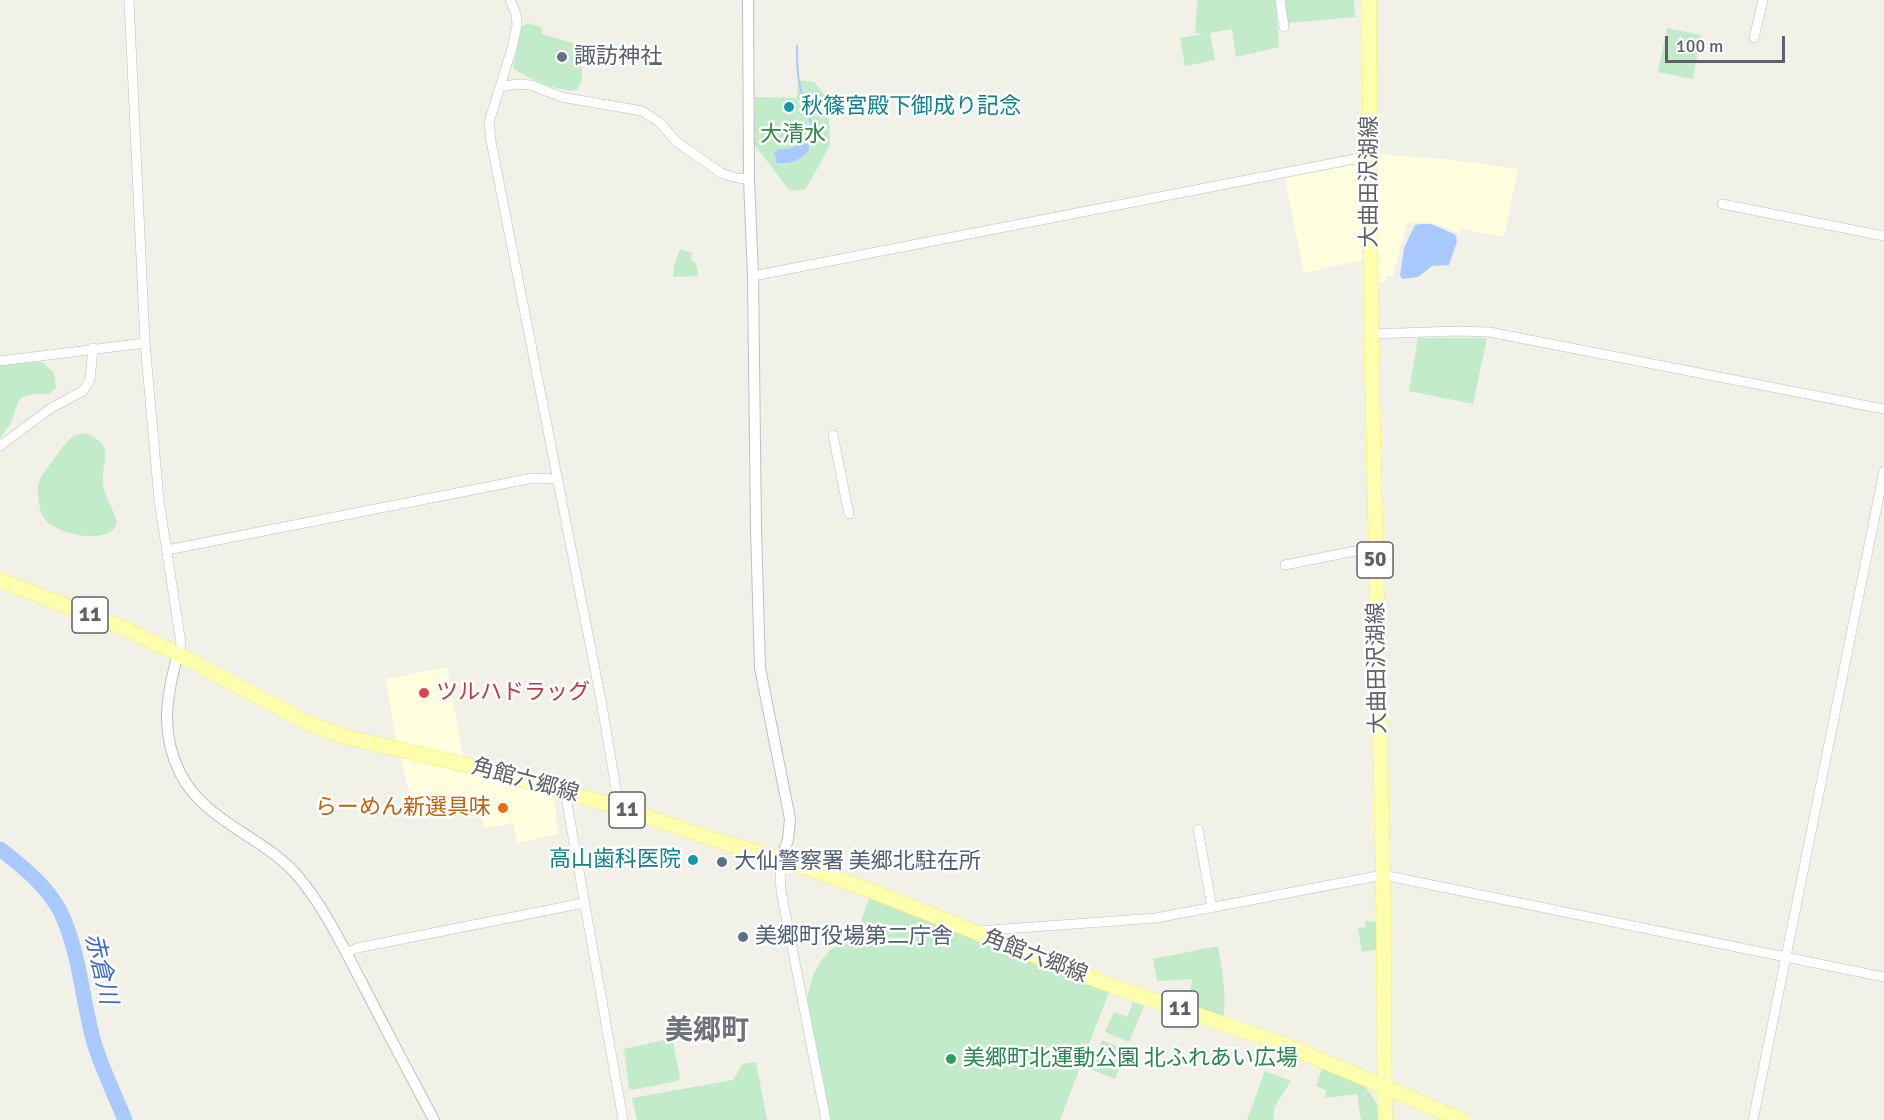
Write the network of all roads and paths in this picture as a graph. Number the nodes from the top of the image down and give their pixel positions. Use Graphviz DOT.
graph roads {
  1 [pos="129,0"];
  2 [pos="510,0"];
  3 [pos="748,0"];
  4 [pos="1280,0"];
  5 [pos="1369,0"];
  6 [pos="1763,0"];
  7 [pos="1284,27"];
  8 [pos="1754,38"];
  9 [pos="500,87"];
  10 [pos="1370,156"];
  11 [pos="749,179"];
  12 [pos="1722,204"];
  13 [pos="1884,236"];
  14 [pos="753,276"];
  15 [pos="1371,334"];
  16 [pos="145,343"];
  17 [pos="93,348"];
  18 [pos="0,361"];
  19 [pos="1884,409"];
  20 [pos="833,435"];
  21 [pos="0,446"];
  22 [pos="1884,471"];
  23 [pos="557,479"];
  24 [pos="849,514"];
  25 [pos="1375,547"];
  26 [pos="167,550"];
  27 [pos="1286,565"];
  28 [pos="0,580"];
  29 [pos="178,654"];
  30 [pos="565,792"];
  31 [pos="618,807"];
  32 [pos="1198,829"];
  33 [pos="781,859"];
  34 [pos="1383,875"];
  35 [pos="584,903"];
  36 [pos="1212,908"];
  37 [pos="973,932"];
  38 [pos="346,952"];
  39 [pos="1786,958"];
  40 [pos="1884,977"];
  41 [pos="1386,1088"];
  42 [pos="433,1120"];
  43 [pos="623,1120"];
  44 [pos="826,1120"];
  45 [pos="1385,1120"];
  46 [pos="1462,1120"];
  47 [pos="1753,1120"];
  1 -- 16 [label="street"];
  2 -- 9 [label="street"];
  3 -- 11 [label="street"];
  4 -- 7 [label="street"];
  5 -- 10 [label="main road, 大曲田沢湖線 / 50"];
  6 -- 8 [label="street"];
  9 -- 11 [label="street"];
  9 -- 23 [label="street"];
  10 -- 14 [label="street"];
  10 -- 15 [label="main road, 大曲田沢湖線 / 50"];
  11 -- 14 [label="street"];
  12 -- 13 [label="street"];
  14 -- 33 [label="street"];
  15 -- 19 [label="street"];
  15 -- 25 [label="main road, 大曲田沢湖線 / 50"];
  16 -- 17 [label="street"];
  16 -- 26 [label="street"];
  17 -- 18 [label="street"];
  17 -- 21 [label="street"];
  20 -- 24 [label="street"];
  22 -- 39 [label="street"];
  23 -- 26 [label="street"];
  23 -- 31 [label="street"];
  25 -- 27 [label="street"];
  25 -- 34 [label="main road, 大曲田沢湖線 / 50"];
  26 -- 29 [label="street"];
  28 -- 29 [label="main road, 角館六郷線 / 11"];
  29 -- 30 [label="main road, 角館六郷線 / 11"];
  29 -- 38 [label="street"];
  30 -- 31 [label="main road, 角館六郷線 / 11"];
  30 -- 35 [label="street"];
  31 -- 33 [label="main road, 角館六郷線 / 11"];
  32 -- 36 [label="street"];
  33 -- 37 [label="main road, 角館六郷線 / 11"];
  33 -- 44 [label="street"];
  34 -- 36 [label="street"];
  34 -- 39 [label="street"];
  34 -- 41 [label="main road, 大曲田沢湖線 / 50"];
  35 -- 38 [label="street"];
  35 -- 43 [label="street"];
  36 -- 37 [label="street"];
  37 -- 41 [label="main road, 角館六郷線 / 11"];
  38 -- 42 [label="street"];
  39 -- 40 [label="street"];
  39 -- 47 [label="street"];
  41 -- 45 [label="main road, 大曲田沢湖線 / 50"];
  41 -- 46 [label="main road, 角館六郷線 / 11"];
}
